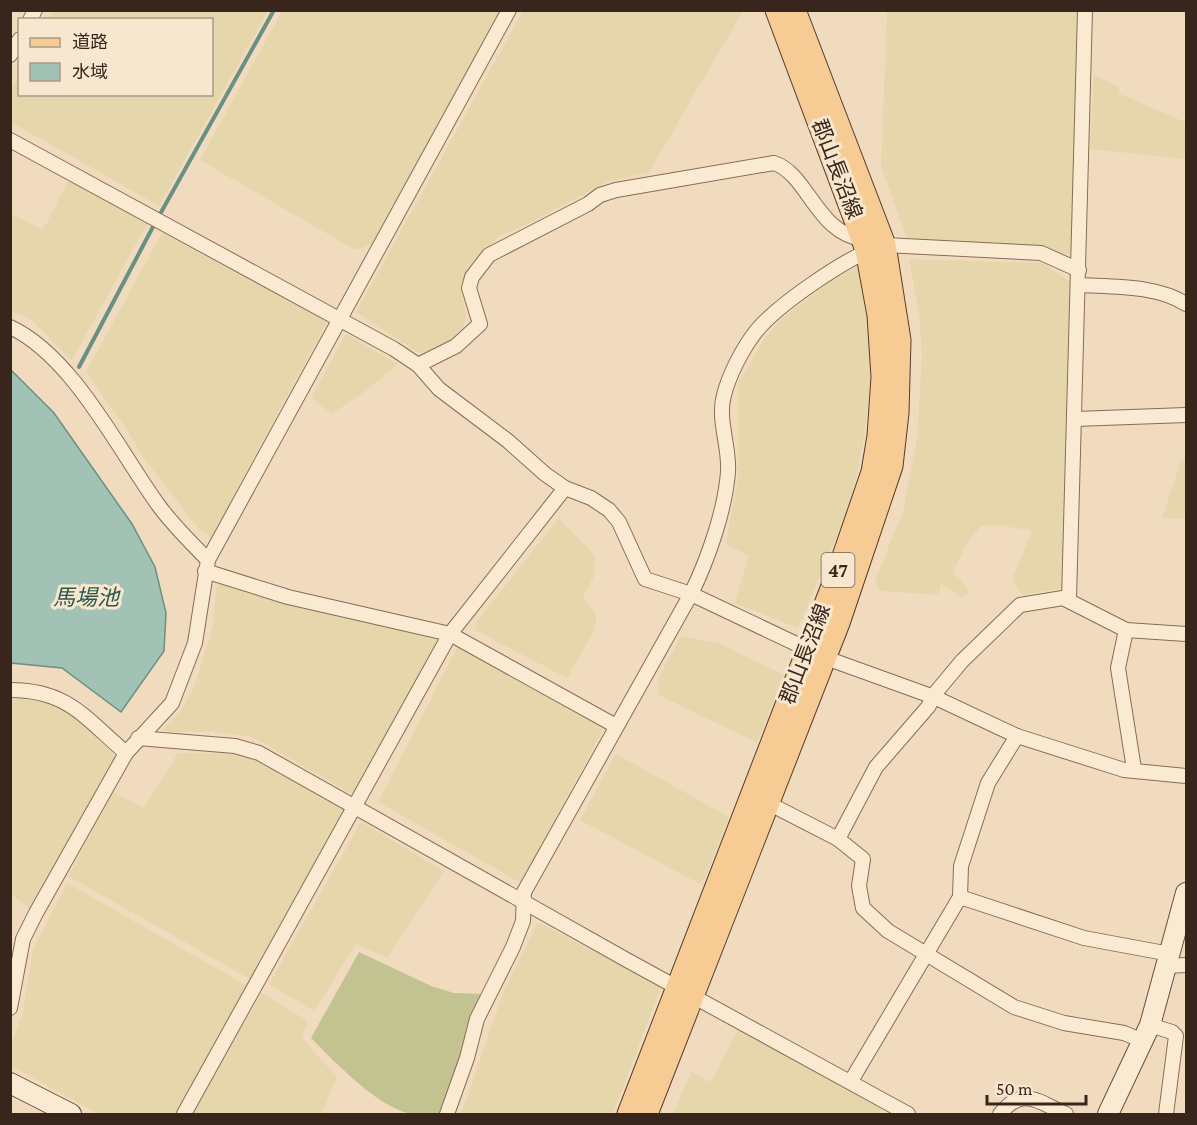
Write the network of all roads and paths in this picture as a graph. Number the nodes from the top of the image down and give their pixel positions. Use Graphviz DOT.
graph roads {
  1 [pos="509,10"];
  2 [pos="776,10"];
  3 [pos="795,10"];
  4 [pos="1085,10"];
  5 [pos="18,42"];
  6 [pos="10,55"];
  7 [pos="10,140"];
  8 [pos="871,244"];
  9 [pos="1078,270"];
  10 [pos="1079,285"];
  11 [pos="1186,304"];
  12 [pos="338,319"];
  13 [pos="10,327"];
  14 [pos="418,365"];
  15 [pos="1186,414"];
  16 [pos="1075,419"];
  17 [pos="565,489"];
  18 [pos="206,566"];
  19 [pos="691,594"];
  20 [pos="1069,599"];
  21 [pos="1126,630"];
  22 [pos="450,634"];
  23 [pos="1186,634"];
  24 [pos="817,653"];
  25 [pos="10,690"];
  26 [pos="934,697"];
  27 [pos="616,726"];
  28 [pos="1017,736"];
  29 [pos="138,738"];
  30 [pos="126,753"];
  31 [pos="1134,769"];
  32 [pos="1186,776"];
  33 [pos="759,798"];
  34 [pos="354,807"];
  35 [pos="838,839"];
  36 [pos="1186,893"];
  37 [pos="960,897"];
  38 [pos="523,902"];
  39 [pos="927,955"];
  40 [pos="1168,960"];
  41 [pos="1186,965"];
  42 [pos="685,991"];
  43 [pos="10,1008"];
  44 [pos="1147,1033"];
  45 [pos="1180,1033"];
  46 [pos="851,1081"];
  47 [pos="10,1083"];
  48 [pos="71,1114"];
  49 [pos="184,1114"];
  50 [pos="447,1114"];
  51 [pos="628,1114"];
  52 [pos="647,1114"];
  53 [pos="908,1114"];
  54 [pos="1000,1114"];
  55 [pos="1066,1114"];
  56 [pos="1108,1114"];
  57 [pos="1166,1114"];
  1 -- 12 [label="street"];
  2 -- 8 [label="main road, 郡山長沼線 / 47"];
  3 -- 8 [label="main road, 郡山長沼線 / 47"];
  4 -- 9 [label="street"];
  5 -- 6 [label="street"];
  7 -- 12 [label="street"];
  8 -- 9 [label="street"];
  8 -- 14 [label="street"];
  8 -- 19 [label="street"];
  8 -- 24 [label="main road, 郡山長沼線 / 47"];
  9 -- 10 [label="street"];
  10 -- 11 [label="street"];
  10 -- 16 [label="street"];
  12 -- 14 [label="street"];
  12 -- 18 [label="street"];
  13 -- 18 [label="street"];
  14 -- 17 [label="street"];
  15 -- 16 [label="street"];
  16 -- 20 [label="street"];
  17 -- 19 [label="street"];
  17 -- 22 [label="street"];
  18 -- 22 [label="street"];
  18 -- 29 [label="street"];
  19 -- 24 [label="street"];
  19 -- 27 [label="street"];
  20 -- 21 [label="street"];
  20 -- 26 [label="street"];
  21 -- 23 [label="street"];
  21 -- 31 [label="street"];
  22 -- 27 [label="street"];
  22 -- 34 [label="street"];
  24 -- 26 [label="street"];
  24 -- 33 [label="main road, 郡山長沼線 / 47"];
  25 -- 30 [label="street"];
  26 -- 28 [label="street"];
  26 -- 35 [label="street"];
  27 -- 38 [label="street"];
  28 -- 31 [label="street"];
  28 -- 37 [label="street"];
  29 -- 30 [label="street"];
  29 -- 34 [label="street"];
  30 -- 43 [label="street"];
  31 -- 32 [label="street"];
  33 -- 35 [label="street"];
  33 -- 42 [label="main road, 郡山長沼線 / 47"];
  34 -- 38 [label="street"];
  34 -- 49 [label="street"];
  35 -- 39 [label="street"];
  36 -- 40 [label="street"];
  37 -- 39 [label="street"];
  37 -- 40 [label="street"];
  38 -- 42 [label="street"];
  38 -- 50 [label="street"];
  39 -- 44 [label="street"];
  39 -- 46 [label="street"];
  40 -- 41 [label="street"];
  40 -- 44 [label="street"];
  42 -- 46 [label="street"];
  42 -- 51 [label="main road, 郡山長沼線 / 47"];
  42 -- 52 [label="main road, 郡山長沼線 / 47"];
  44 -- 45 [label="street"];
  44 -- 56 [label="street"];
  45 -- 57 [label="street"];
  46 -- 53 [label="street"];
  47 -- 48 [label="street"];
  54 -- 55 [label="street"];
}
